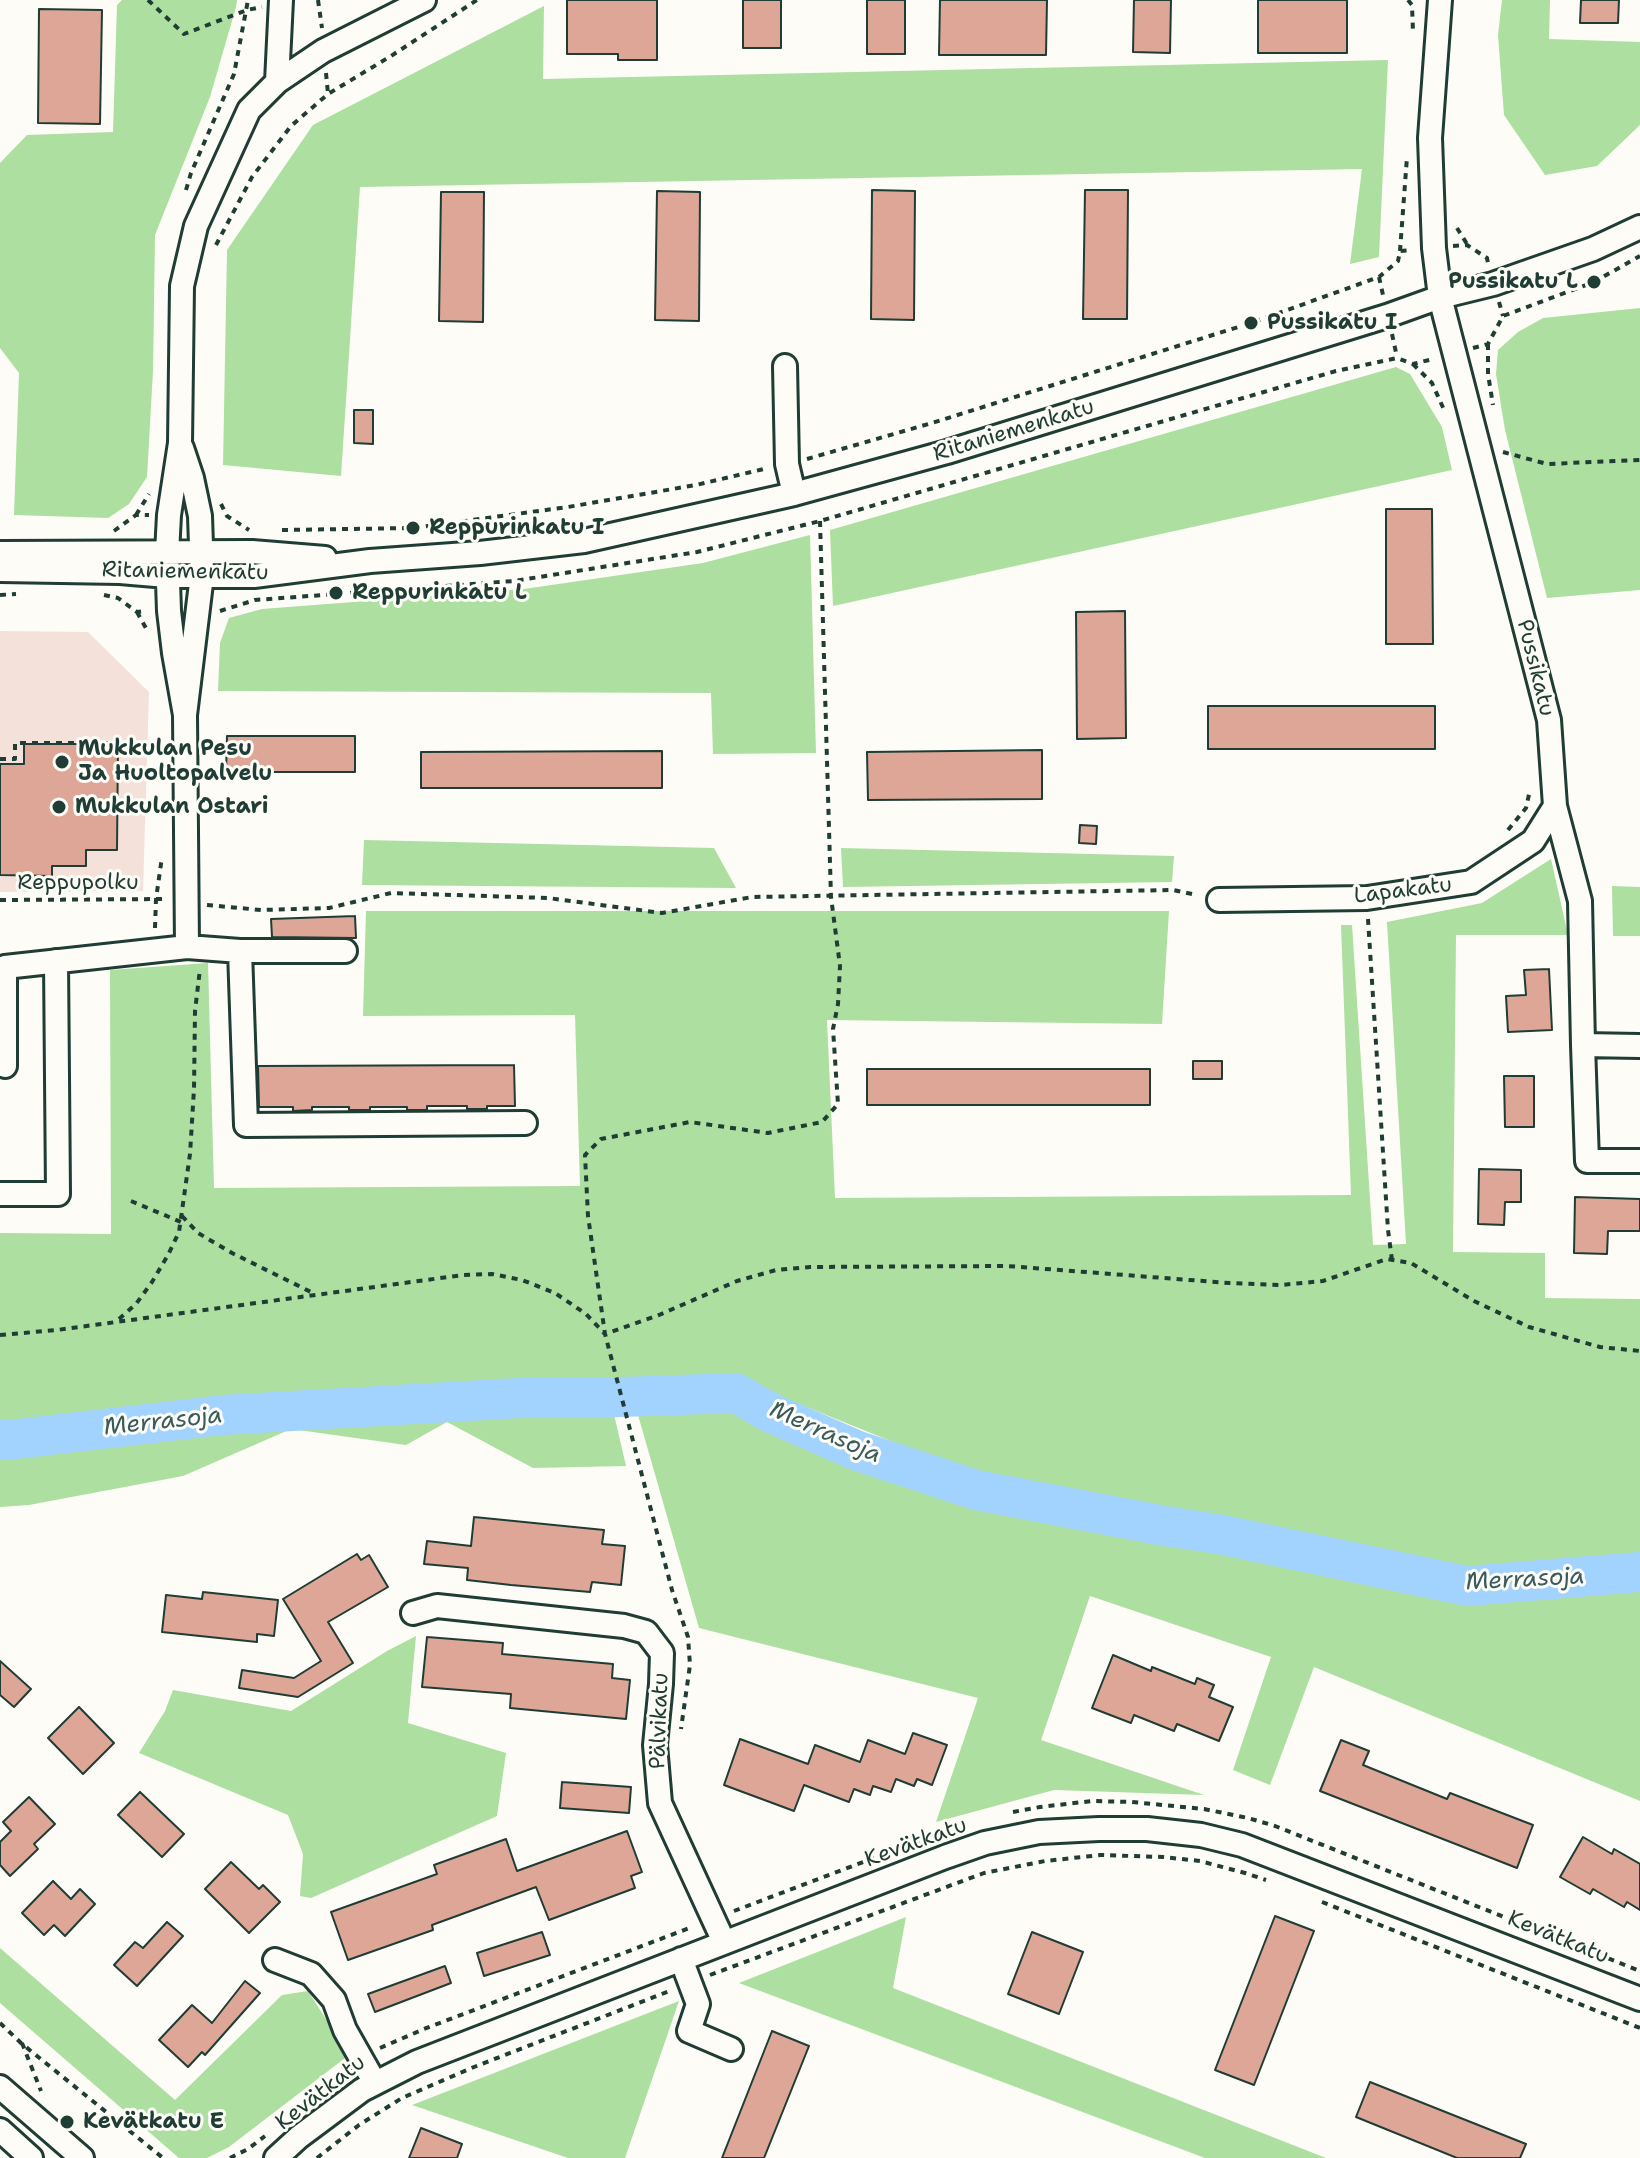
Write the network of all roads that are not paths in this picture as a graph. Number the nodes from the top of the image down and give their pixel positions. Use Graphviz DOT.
graph roads {
  1 [pos="424,0"];
  2 [pos="1440,0"];
  3 [pos="281,2"];
  4 [pos="277,82"];
  5 [pos="1640,227"];
  6 [pos="1440,297"];
  7 [pos="785,366"];
  8 [pos="180,443"];
  9 [pos="794,494"];
  10 [pos="0,553"];
  11 [pos="167,553"];
  12 [pos="202,564"];
  13 [pos="0,570"];
  14 [pos="167,576"];
  15 [pos="185,715"];
  16 [pos="1555,806"];
  17 [pos="1219,900"];
  18 [pos="194,948"];
  19 [pos="240,951"];
  20 [pos="345,951"];
  21 [pos="56,961"];
  22 [pos="1583,1045"];
  23 [pos="1640,1046"];
  24 [pos="5,1066"];
  25 [pos="525,1123"];
  26 [pos="1640,1161"];
  27 [pos="0,1194"];
  28 [pos="413,1613"];
  29 [pos="724,1942"];
  30 [pos="681,1959"];
  31 [pos="275,1960"];
  32 [pos="1640,1999"];
  33 [pos="731,2049"];
  34 [pos="375,2083"];
  35 [pos="0,2087"];
  36 [pos="0,2130"];
  37 [pos="31,2158"];
  38 [pos="82,2158"];
  39 [pos="276,2158"];
  1 -- 4 [label="street"];
  2 -- 6 [label="street, Pussikatu"];
  3 -- 4 [label="street"];
  4 -- 8 [label="street"];
  5 -- 6 [label="street, Ritaniemenkatu"];
  6 -- 9 [label="street, Ritaniemenkatu"];
  6 -- 16 [label="street, Pussikatu"];
  7 -- 9 [label="street"];
  8 -- 11 [label="street"];
  8 -- 12 [label="street"];
  9 -- 12 [label="street, Ritaniemenkatu"];
  10 -- 11 [label="street, Ritaniemenkatu"];
  11 -- 12 [label="street, Ritaniemenkatu"];
  11 -- 14 [label="street"];
  12 -- 14 [label="street, Ritaniemenkatu"];
  12 -- 15 [label="street"];
  13 -- 14 [label="street, Ritaniemenkatu"];
  14 -- 15 [label="street"];
  15 -- 18 [label="street"];
  16 -- 17 [label="street, Lapakatu"];
  16 -- 22 [label="street, Pussikatu"];
  18 -- 19 [label="street"];
  18 -- 21 [label="street"];
  19 -- 20 [label="street"];
  19 -- 25 [label="street"];
  21 -- 24 [label="street"];
  21 -- 27 [label="street"];
  22 -- 23 [label="street"];
  22 -- 26 [label="street, Pussikatu"];
  28 -- 29 [label="street, Pälvikatu"];
  29 -- 30 [label="street, Kevätkatu"];
  29 -- 32 [label="street, Kevätkatu"];
  30 -- 33 [label="street"];
  30 -- 34 [label="street, Kevätkatu"];
  31 -- 34 [label="street"];
  34 -- 39 [label="street, Kevätkatu"];
  35 -- 38 [label="street"];
  36 -- 37 [label="street"];
}
